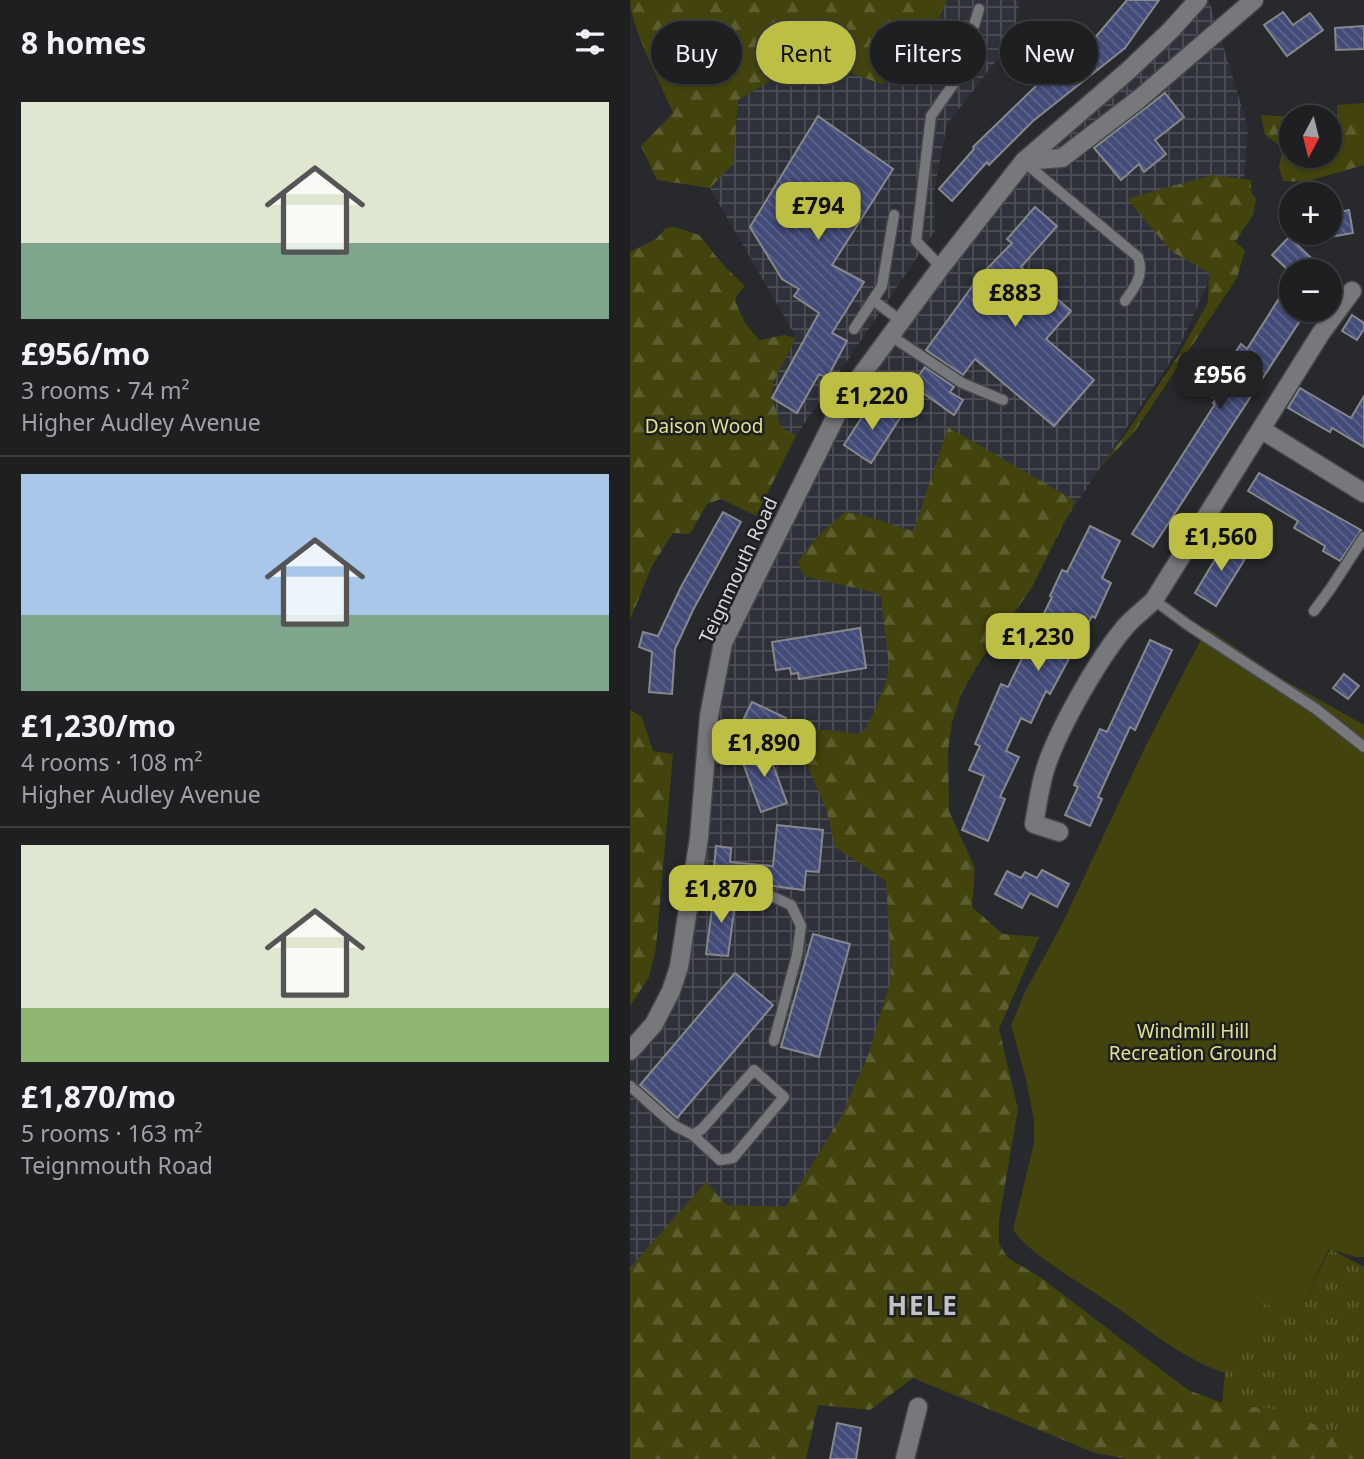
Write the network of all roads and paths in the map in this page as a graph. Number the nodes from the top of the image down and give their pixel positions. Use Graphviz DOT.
graph roads {
  1 [pos="1198,0"];
  2 [pos="1254,0"];
  3 [pos="979,9"];
  4 [pos="1024,161"];
  5 [pos="894,215"];
  6 [pos="941,268"];
  7 [pos="1352,291"];
  8 [pos="873,300"];
  9 [pos="1125,301"];
  10 [pos="854,329"];
  11 [pos="896,329"];
  12 [pos="1003,400"];
  13 [pos="1262,429"];
  14 [pos="1364,493"];
  15 [pos="1364,537"];
  16 [pos="1154,600"];
  17 [pos="1314,611"];
  18 [pos="1364,747"];
  19 [pos="1059,832"];
  20 [pos="692,885"];
  21 [pos="774,1041"];
  22 [pos="630,1051"];
  23 [pos="630,1086"];
  24 [pos="693,1135"];
  25 [pos="918,1407"];
  26 [pos="905,1459"];
  1 -- 4 [label="street, Teignmouth Road"];
  2 -- 4 [label="street"];
  3 -- 6 [label="lane"];
  4 -- 6 [label="street, Teignmouth Road"];
  4 -- 9 [label="lane"];
  5 -- 8 [label="lane"];
  6 -- 11 [label="street, Teignmouth Road"];
  7 -- 13 [label="street"];
  8 -- 10 [label="lane"];
  8 -- 11 [label="lane"];
  11 -- 12 [label="lane"];
  11 -- 20 [label="street, Teignmouth Road"];
  13 -- 14 [label="street"];
  13 -- 16 [label="street"];
  15 -- 17 [label="lane"];
  16 -- 18 [label="lane"];
  16 -- 19 [label="street"];
  20 -- 21 [label="lane"];
  20 -- 22 [label="street, Teignmouth Road"];
  23 -- 24 [label="lane"];
  24 -- 24 [label="lane"];
  25 -- 26 [label="street"];
}
